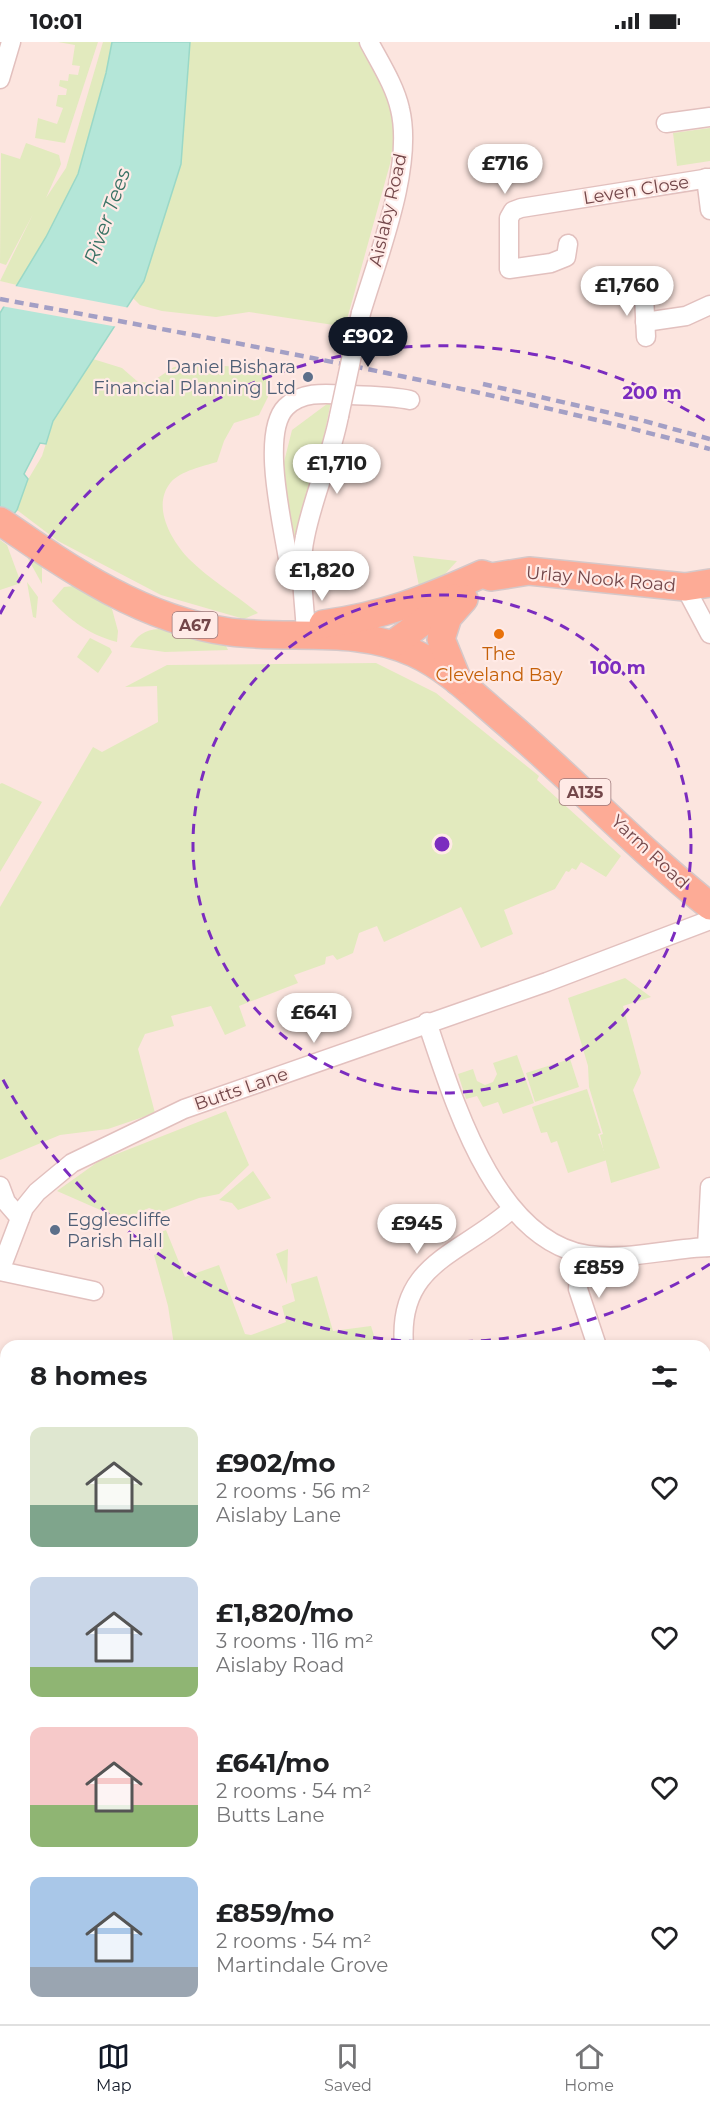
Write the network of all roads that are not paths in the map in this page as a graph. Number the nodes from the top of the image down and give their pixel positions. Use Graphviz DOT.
graph roads {
  1 [pos="11,42"];
  2 [pos="369,42"];
  3 [pos="0,79"];
  4 [pos="710,117"];
  5 [pos="666,123"];
  6 [pos="708,178"];
  7 [pos="710,210"];
  8 [pos="568,244"];
  9 [pos="644,295"];
  10 [pos="710,305"];
  11 [pos="410,400"];
  12 [pos="10,528"];
  13 [pos="303,570"];
  14 [pos="481,585"];
  15 [pos="697,585"];
  16 [pos="710,634"];
  17 [pos="306,635"];
  18 [pos="393,644"];
  19 [pos="458,681"];
  20 [pos="710,906"];
  21 [pos="710,920"];
  22 [pos="427,1022"];
  23 [pos="0,1186"];
  24 [pos="710,1188"];
  25 [pos="512,1209"];
  26 [pos="20,1218"];
  27 [pos="709,1247"];
  28 [pos="581,1254"];
  29 [pos="0,1271"];
  30 [pos="93,1291"];
  31 [pos="404,1340"];
  32 [pos="595,1340"];
  1 -- 3 [label="street"];
  2 -- 13 [label="street, Aislaby Road, bridge"];
  4 -- 5 [label="street"];
  6 -- 7 [label="street"];
  6 -- 8 [label="street, Leven Close"];
  9 -- 10 [label="street"];
  11 -- 13 [label="street"];
  12 -- 17 [label="main road, A67"];
  13 -- 17 [label="street"];
  14 -- 15 [label="main road, Urlay Nook Road / A67"];
  14 -- 17 [label="main road, Urlay Nook Road / A67"];
  14 -- 18 [label="main road, Urlay Nook Road / A67"];
  14 -- 19 [label="main road"];
  15 -- 16 [label="street"];
  17 -- 18 [label="main road, A67"];
  18 -- 19 [label="main road, Yarm Road / A135"];
  19 -- 20 [label="main road, Yarm Road / A135"];
  21 -- 22 [label="street, Butts Lane"];
  22 -- 25 [label="street"];
  22 -- 26 [label="street, Butts Lane"];
  23 -- 26 [label="street"];
  24 -- 27 [label="street"];
  25 -- 28 [label="street"];
  25 -- 31 [label="street"];
  26 -- 29 [label="street, Butts Lane"];
  27 -- 28 [label="street"];
  28 -- 32 [label="street"];
  29 -- 30 [label="street"];
}
